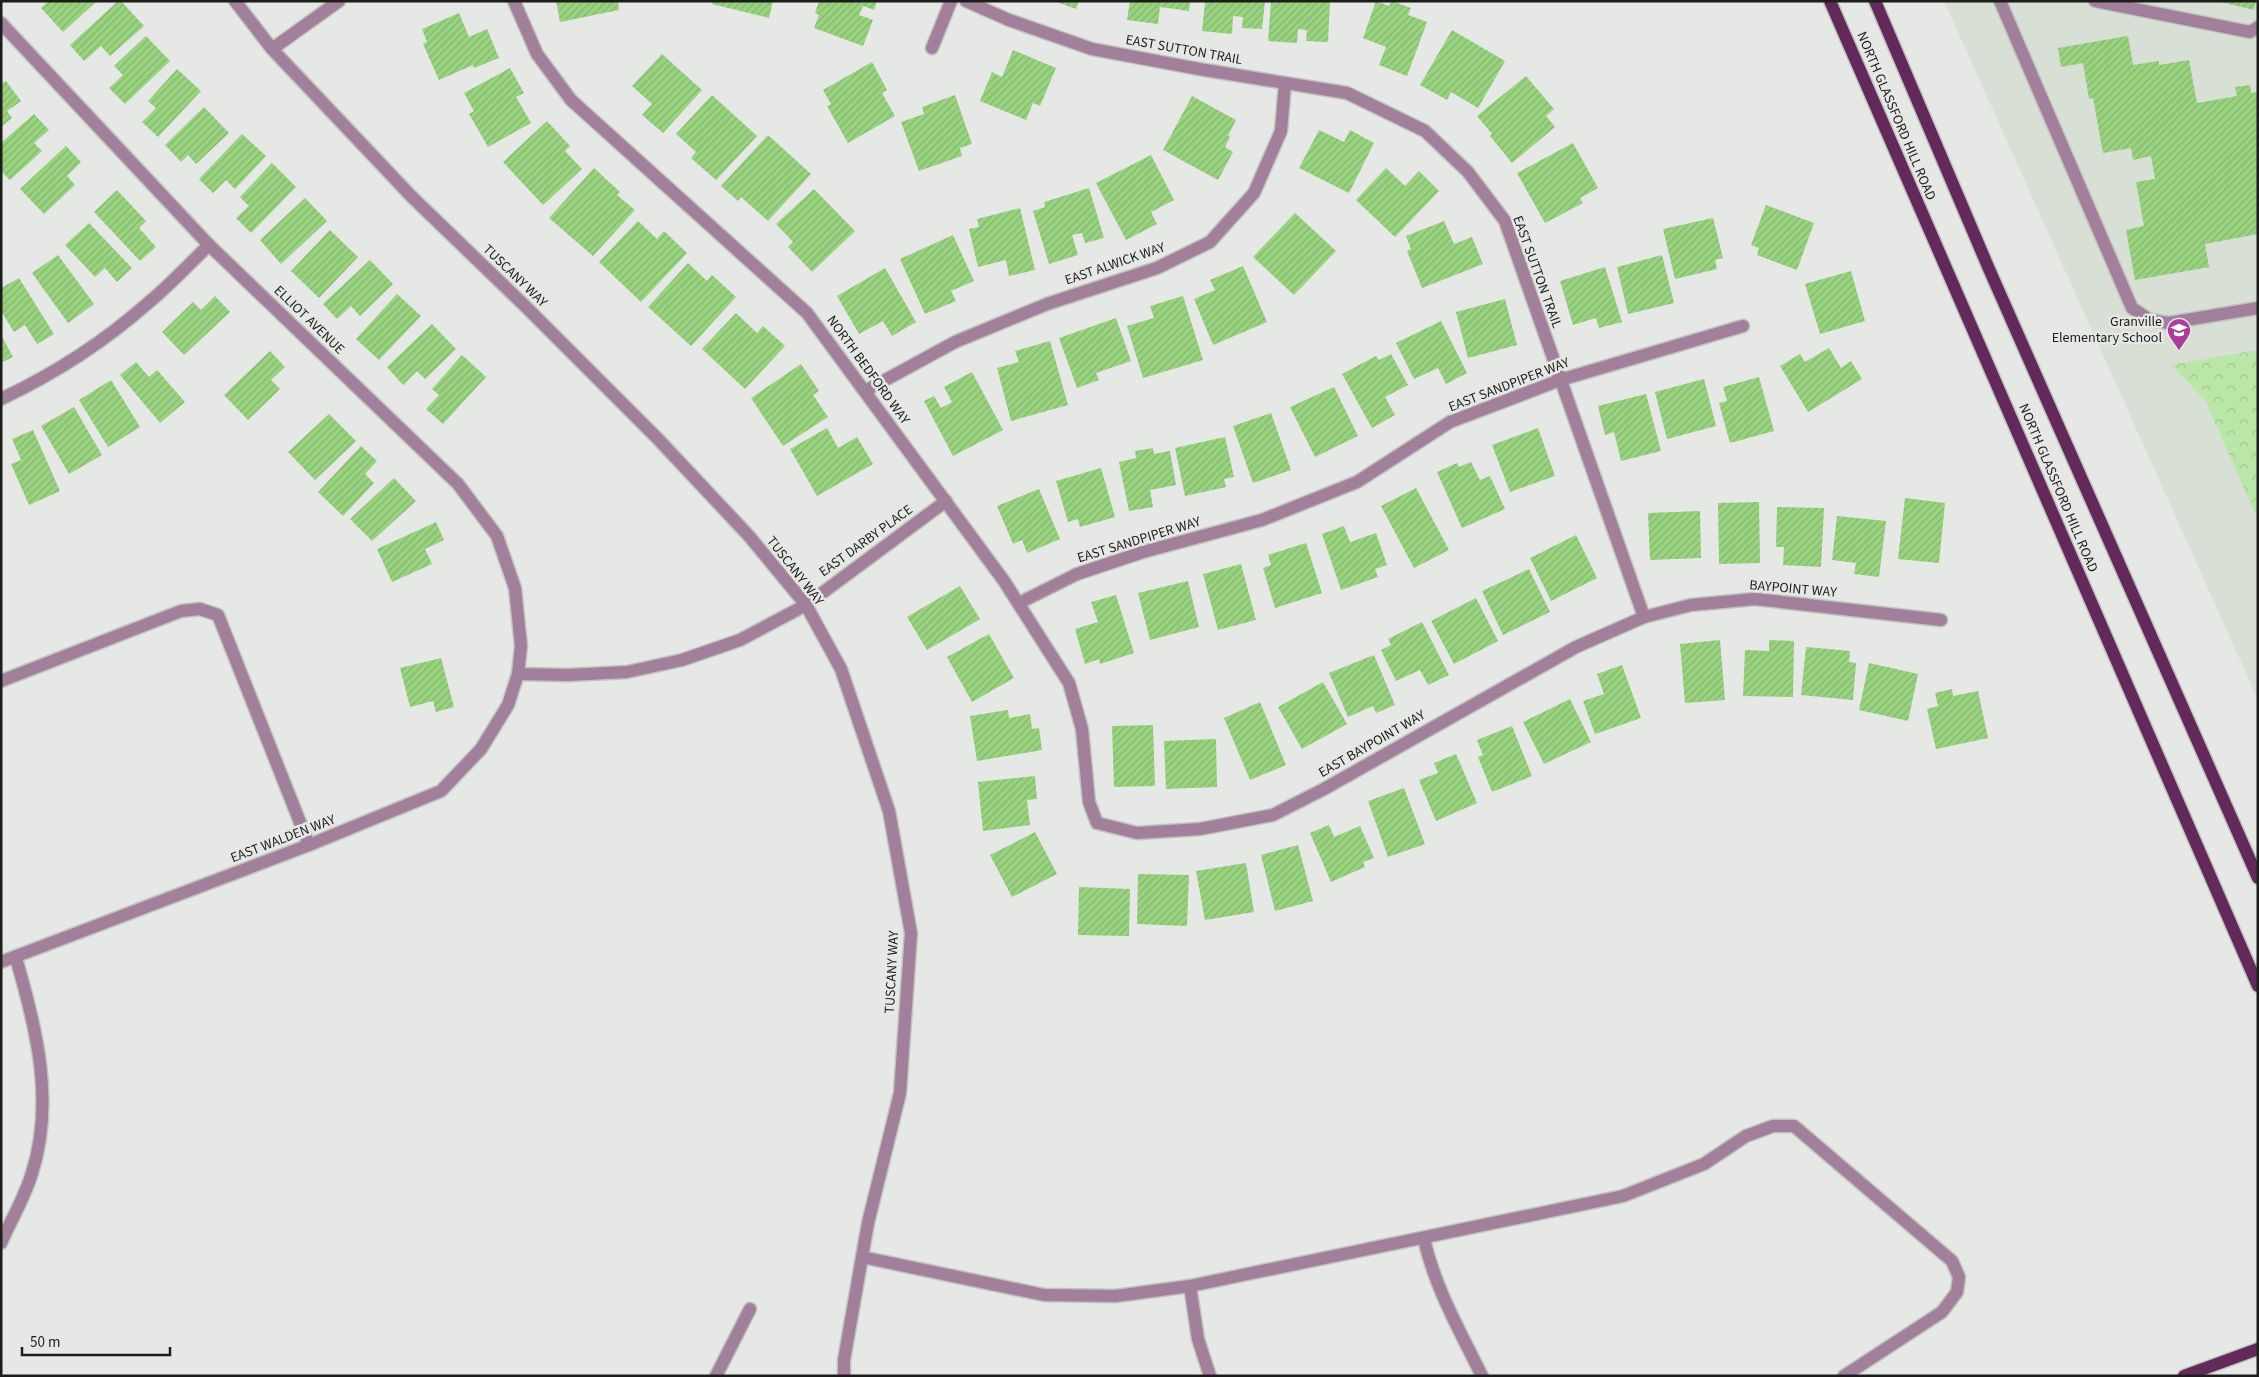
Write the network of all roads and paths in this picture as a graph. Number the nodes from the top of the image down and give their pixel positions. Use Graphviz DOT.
graph roads {
  1 [pos="235,1"];
  2 [pos="339,1"];
  3 [pos="514,1"];
  4 [pos="951,1"];
  5 [pos="966,1"];
  6 [pos="1830,1"];
  7 [pos="1875,1"];
  8 [pos="2000,1"];
  9 [pos="2095,1"];
  10 [pos="1,23"];
  11 [pos="2258,28"];
  12 [pos="932,48"];
  13 [pos="272,49"];
  14 [pos="1285,83"];
  15 [pos="209,245"];
  16 [pos="2258,308"];
  17 [pos="1743,326"];
  18 [pos="1560,380"];
  19 [pos="865,391"];
  20 [pos="1,399"];
  21 [pos="946,501"];
  22 [pos="1018,603"];
  23 [pos="806,605"];
  24 [pos="1644,617"];
  25 [pos="1941,620"];
  26 [pos="518,674"];
  27 [pos="1,681"];
  28 [pos="1097,823"];
  29 [pos="309,845"];
  30 [pos="2258,878"];
  31 [pos="16,958"];
  32 [pos="1,962"];
  33 [pos="2258,986"];
  34 [pos="1424,1239"];
  35 [pos="1,1243"];
  36 [pos="862,1256"];
  37 [pos="1190,1286"];
  38 [pos="750,1309"];
  39 [pos="2258,1349"];
  40 [pos="716,1376"];
  41 [pos="844,1376"];
  42 [pos="1210,1376"];
  43 [pos="1482,1376"];
  44 [pos="1844,1376"];
  45 [pos="2184,1376"];
  1 -- 13 [label="street, TUSCANY WAY"];
  2 -- 13 [label="street"];
  3 -- 19 [label="street, NORTH BEDFORD WAY"];
  4 -- 12 [label="street"];
  5 -- 14 [label="street, EAST SUTTON TRAIL"];
  6 -- 33 [label="main road, NORTH GLASSFORD HILL ROAD"];
  7 -- 30 [label="main road, NORTH GLASSFORD HILL ROAD"];
  8 -- 16 [label="street"];
  9 -- 11 [label="street"];
  10 -- 15 [label="street, ELLIOT AVENUE"];
  13 -- 23 [label="street, TUSCANY WAY"];
  14 -- 18 [label="street, EAST SUTTON TRAIL"];
  14 -- 19 [label="street, EAST ALWICK WAY"];
  15 -- 20 [label="street"];
  15 -- 26 [label="street, ELLIOT AVENUE"];
  17 -- 18 [label="street, EAST SANDPIPER WAY"];
  18 -- 22 [label="street, EAST SANDPIPER WAY"];
  18 -- 24 [label="street, EAST SUTTON TRAIL"];
  19 -- 21 [label="street, NORTH BEDFORD WAY"];
  21 -- 22 [label="street, NORTH BEDFORD WAY"];
  21 -- 23 [label="street, EAST DARBY PLACE"];
  22 -- 28 [label="street, NORTH BEDFORD WAY"];
  23 -- 26 [label="street, EAST DARBY PLACE"];
  23 -- 36 [label="street, TUSCANY WAY"];
  24 -- 25 [label="street, BAYPOINT WAY"];
  24 -- 28 [label="street, EAST BAYPOINT WAY"];
  26 -- 29 [label="street, EAST WALDEN WAY"];
  27 -- 29 [label="street"];
  29 -- 31 [label="street, EAST WALDEN WAY"];
  31 -- 32 [label="street, EAST WALDEN WAY"];
  31 -- 35 [label="street"];
  34 -- 37 [label="street"];
  34 -- 43 [label="street"];
  34 -- 44 [label="street"];
  36 -- 37 [label="street"];
  36 -- 41 [label="street, TUSCANY WAY"];
  37 -- 42 [label="street"];
  38 -- 40 [label="street"];
  39 -- 45 [label="main road"];
}
